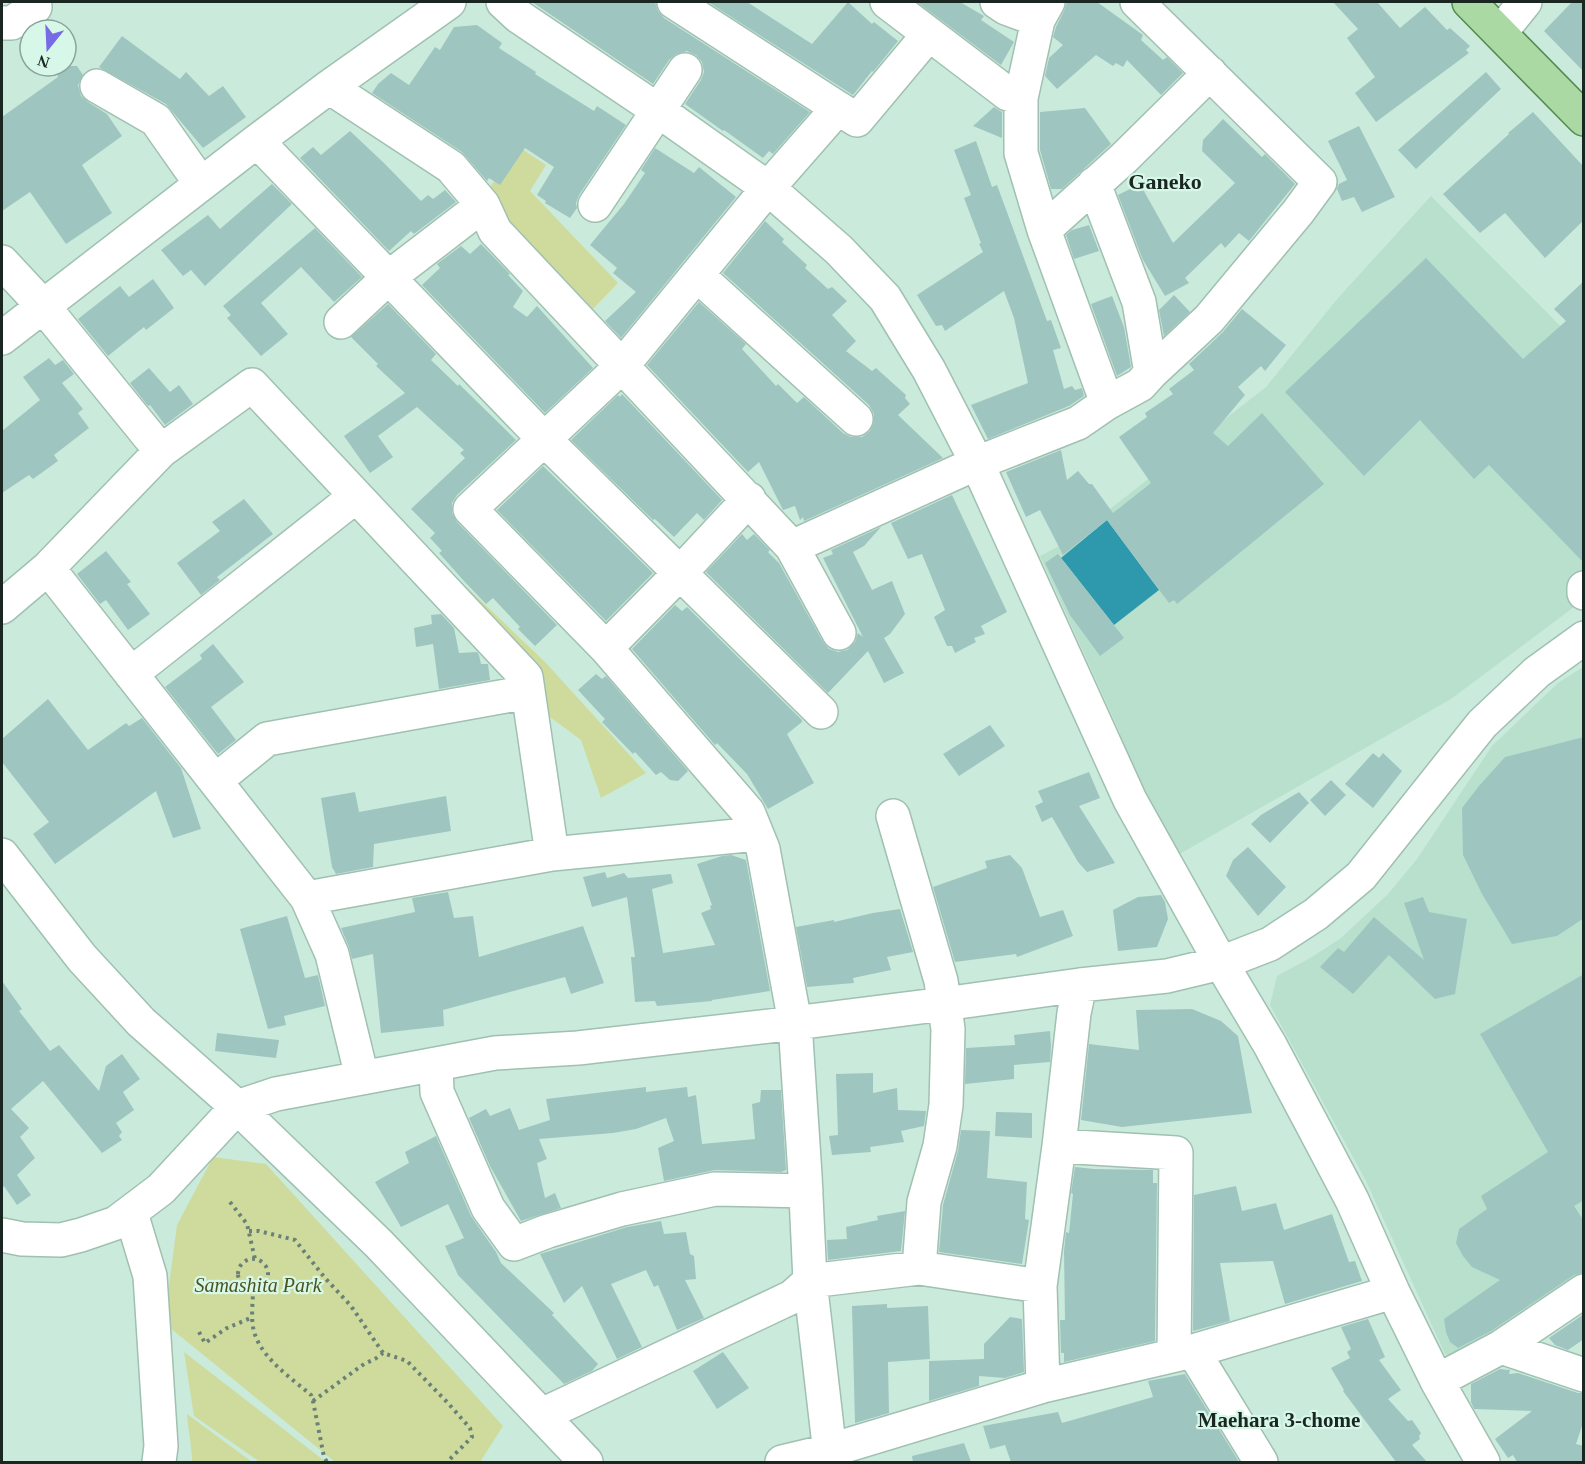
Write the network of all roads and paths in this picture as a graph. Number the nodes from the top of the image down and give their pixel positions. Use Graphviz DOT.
graph roads {
  1 [pos="449,2"];
  2 [pos="503,2"];
  3 [pos="674,2"];
  4 [pos="887,2"];
  5 [pos="997,2"];
  6 [pos="1137,2"];
  7 [pos="1469,2"];
  8 [pos="1525,2"];
  9 [pos="35,7"];
  10 [pos="1043,11"];
  11 [pos="2,23"];
  12 [pos="1500,33"];
  13 [pos="929,34"];
  14 [pos="685,70"];
  15 [pos="1210,73"];
  16 [pos="97,86"];
  17 [pos="329,87"];
  18 [pos="1021,98"];
  19 [pos="838,108"];
  20 [pos="659,111"];
  21 [pos="1584,118"];
  22 [pos="256,141"];
  23 [pos="201,184"];
  24 [pos="1094,184"];
  25 [pos="768,188"];
  26 [pos="483,205"];
  27 [pos="595,205"];
  28 [pos="1044,230"];
  29 [pos="2,262"];
  30 [pos="697,275"];
  31 [pos="388,278"];
  32 [pos="43,306"];
  33 [pos="341,322"];
  34 [pos="2,338"];
  35 [pos="622,366"];
  36 [pos="1151,373"];
  37 [pos="1107,403"];
  38 [pos="856,419"];
  39 [pos="544,439"];
  40 [pos="161,451"];
  41 [pos="977,463"];
  42 [pos="356,495"];
  43 [pos="749,500"];
  44 [pos="792,547"];
  45 [pos="48,568"];
  46 [pos="680,573"];
  47 [pos="1584,588"];
  48 [pos="1584,593"];
  49 [pos="2,607"];
  50 [pos="839,633"];
  51 [pos="1584,638"];
  52 [pos="606,648"];
  53 [pos="131,674"];
  54 [pos="528,692"];
  55 [pos="821,712"];
  56 [pos="215,781"];
  57 [pos="893,816"];
  58 [pos="757,834"];
  59 [pos="552,854"];
  60 [pos="2,855"];
  61 [pos="307,898"];
  62 [pos="1221,963"];
  63 [pos="1080,985"];
  64 [pos="944,1005"];
  65 [pos="795,1023"];
  66 [pos="436,1064"];
  67 [pos="362,1077"];
  68 [pos="237,1107"];
  69 [pos="1059,1146"];
  70 [pos="806,1191"];
  71 [pos="230,1202"];
  72 [pos="131,1213"];
  73 [pos="249,1231"];
  74 [pos="2,1235"];
  75 [pos="255,1259"];
  76 [pos="918,1268"];
  77 [pos="810,1281"];
  78 [pos="1040,1286"];
  79 [pos="253,1289"];
  80 [pos="1584,1291"];
  81 [pos="1393,1292"];
  82 [pos="253,1317"];
  83 [pos="199,1332"];
  84 [pos="1502,1347"];
  85 [pos="383,1353"];
  86 [pos="1184,1353"];
  87 [pos="1584,1375"];
  88 [pos="1437,1381"];
  89 [pos="1043,1386"];
  90 [pos="313,1401"];
  91 [pos="542,1415"];
  92 [pos="830,1457"];
  93 [pos="159,1462"];
  94 [pos="327,1462"];
  95 [pos="447,1462"];
  96 [pos="586,1462"];
  97 [pos="782,1462"];
  98 [pos="1261,1462"];
  99 [pos="1483,1462"];
  1 -- 17 [label="street"];
  2 -- 20 [label="street"];
  3 -- 19 [label="street"];
  4 -- 13 [label="street"];
  5 -- 10 [label="street"];
  6 -- 15 [label="street"];
  7 -- 12 [label="main road"];
  8 -- 12 [label="street"];
  9 -- 11 [label="street"];
  10 -- 18 [label="street"];
  12 -- 21 [label="main road"];
  13 -- 18 [label="street"];
  13 -- 19 [label="street"];
  14 -- 20 [label="street"];
  15 -- 24 [label="street"];
  15 -- 36 [label="street"];
  16 -- 23 [label="street"];
  17 -- 22 [label="street"];
  17 -- 26 [label="street"];
  18 -- 28 [label="street"];
  19 -- 25 [label="street"];
  20 -- 25 [label="street"];
  20 -- 27 [label="street"];
  22 -- 23 [label="street"];
  22 -- 31 [label="street"];
  23 -- 32 [label="street"];
  24 -- 28 [label="street"];
  24 -- 36 [label="street"];
  25 -- 30 [label="street"];
  25 -- 41 [label="street"];
  26 -- 31 [label="street"];
  26 -- 35 [label="street"];
  28 -- 37 [label="street"];
  29 -- 32 [label="street"];
  30 -- 35 [label="street"];
  30 -- 38 [label="street"];
  31 -- 33 [label="street"];
  31 -- 39 [label="street"];
  32 -- 34 [label="street"];
  32 -- 40 [label="street"];
  35 -- 39 [label="street"];
  35 -- 43 [label="street"];
  36 -- 37 [label="street"];
  37 -- 41 [label="street"];
  39 -- 46 [label="street"];
  39 -- 52 [label="street"];
  40 -- 42 [label="street"];
  40 -- 45 [label="street"];
  41 -- 44 [label="street"];
  41 -- 62 [label="street"];
  42 -- 53 [label="street"];
  42 -- 54 [label="street"];
  43 -- 44 [label="street"];
  43 -- 46 [label="street"];
  44 -- 50 [label="street"];
  45 -- 49 [label="street"];
  45 -- 53 [label="street"];
  46 -- 52 [label="street"];
  46 -- 55 [label="street"];
  47 -- 48 [label="street"];
  51 -- 62 [label="street"];
  52 -- 58 [label="street"];
  53 -- 56 [label="street"];
  54 -- 56 [label="street"];
  54 -- 59 [label="street"];
  56 -- 61 [label="street"];
  57 -- 64 [label="street"];
  58 -- 59 [label="street"];
  58 -- 65 [label="street"];
  59 -- 61 [label="street"];
  60 -- 68 [label="street"];
  61 -- 67 [label="street"];
  62 -- 63 [label="street"];
  62 -- 81 [label="street"];
  63 -- 64 [label="street"];
  63 -- 69 [label="street"];
  64 -- 65 [label="street"];
  64 -- 76 [label="street"];
  65 -- 66 [label="street"];
  65 -- 70 [label="street"];
  66 -- 67 [label="street"];
  66 -- 70 [label="street"];
  67 -- 68 [label="street"];
  68 -- 72 [label="street"];
  68 -- 91 [label="street"];
  69 -- 78 [label="street"];
  69 -- 86 [label="street"];
  70 -- 77 [label="street"];
  71 -- 73 [label="path"];
  72 -- 74 [label="street"];
  72 -- 93 [label="street"];
  73 -- 75 [label="path"];
  73 -- 85 [label="path"];
  75 -- 79 [label="path"];
  75 -- 79 [label="path"];
  76 -- 77 [label="street"];
  76 -- 78 [label="street"];
  77 -- 91 [label="street"];
  77 -- 92 [label="street"];
  78 -- 89 [label="street"];
  79 -- 82 [label="path"];
  80 -- 84 [label="street"];
  81 -- 86 [label="street"];
  81 -- 88 [label="street"];
  82 -- 83 [label="path"];
  82 -- 90 [label="path"];
  84 -- 87 [label="street"];
  84 -- 88 [label="street"];
  85 -- 90 [label="path"];
  85 -- 95 [label="path"];
  86 -- 89 [label="street"];
  86 -- 98 [label="street"];
  88 -- 99 [label="street"];
  89 -- 92 [label="street"];
  90 -- 94 [label="path"];
  91 -- 96 [label="street"];
  92 -- 97 [label="street"];
}
